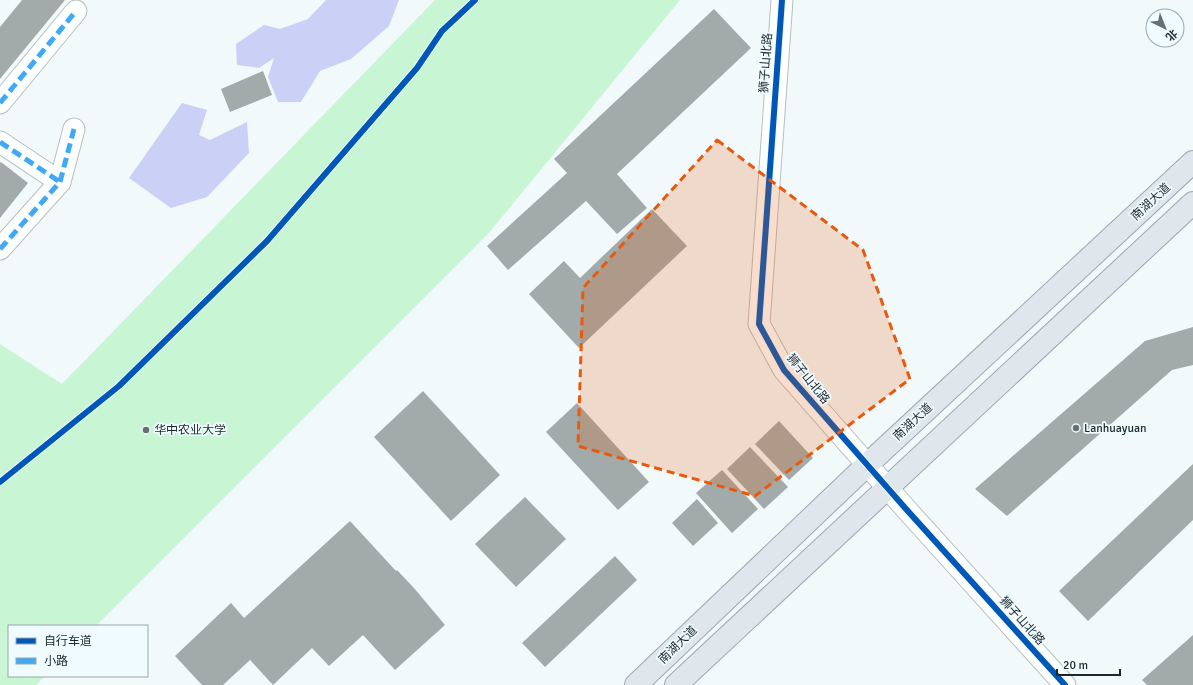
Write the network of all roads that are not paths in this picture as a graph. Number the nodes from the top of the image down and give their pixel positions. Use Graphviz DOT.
graph roads {
  1 [pos="782,0"];
  2 [pos="76,11"];
  3 [pos="0,103"];
  4 [pos="74,129"];
  5 [pos="0,142"];
  6 [pos="1193,162"];
  7 [pos="60,182"];
  8 [pos="1193,204"];
  9 [pos="0,249"];
  10 [pos="867,465"];
  11 [pos="888,488"];
  12 [pos="636,685"];
  13 [pos="676,685"];
  14 [pos="1065,685"];
  1 -- 10 [label="street, 狮子山北路"];
  2 -- 3 [label="street"];
  4 -- 7 [label="street"];
  5 -- 7 [label="street"];
  6 -- 10 [label="main road, 南湖大道"];
  7 -- 9 [label="street"];
  8 -- 11 [label="main road"];
  10 -- 11 [label="street, 狮子山北路"];
  10 -- 12 [label="main road, 南湖大道"];
  11 -- 13 [label="main road"];
  11 -- 14 [label="street, 狮子山北路"];
}
